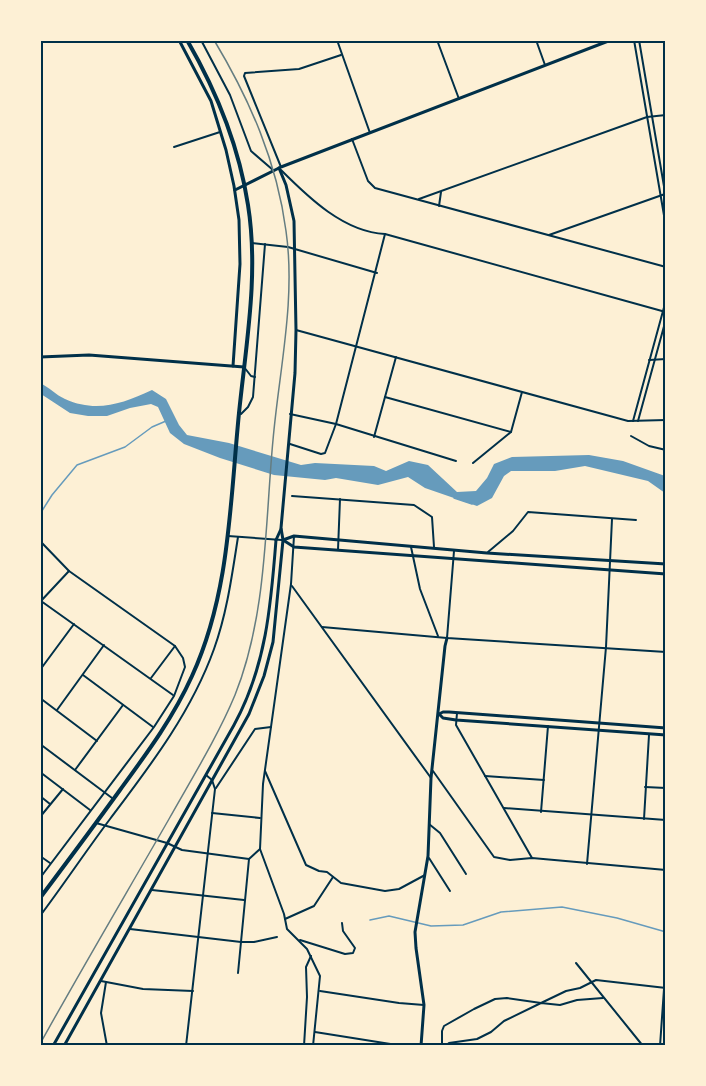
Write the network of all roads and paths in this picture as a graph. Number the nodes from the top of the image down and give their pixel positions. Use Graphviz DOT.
graph roads {
  1 [pos="179,40"];
  2 [pos="187,40"];
  3 [pos="201,40"];
  4 [pos="337,40"];
  5 [pos="437,40"];
  6 [pos="536,40"];
  7 [pos="611,40"];
  8 [pos="634,40"];
  9 [pos="639,40"];
  10 [pos="341,55"];
  11 [pos="546,65"];
  12 [pos="217,98"];
  13 [pos="459,99"];
  14 [pos="211,101"];
  15 [pos="666,115"];
  16 [pos="653,116"];
  17 [pos="647,117"];
  18 [pos="220,132"];
  19 [pos="370,133"];
  20 [pos="352,139"];
  21 [pos="174,147"];
  22 [pos="280,167"];
  23 [pos="273,170"];
  24 [pos="245,186"];
  25 [pos="235,190"];
  26 [pos="441,192"];
  27 [pos="659,194"];
  28 [pos="665,194"];
  29 [pos="666,198"];
  30 [pos="419,199"];
  31 [pos="439,206"];
  32 [pos="666,227"];
  33 [pos="375,233"];
  34 [pos="385,234"];
  35 [pos="549,235"];
  36 [pos="252,243"];
  37 [pos="383,243"];
  38 [pos="265,244"];
  39 [pos="296,251"];
  40 [pos="666,267"];
  41 [pos="377,273"];
  42 [pos="666,300"];
  43 [pos="662,312"];
  44 [pos="666,319"];
  45 [pos="296,330"];
  46 [pos="356,346"];
  47 [pos="40,357"];
  48 [pos="396,357"];
  49 [pos="666,358"];
  50 [pos="654,359"];
  51 [pos="649,360"];
  52 [pos="233,366"];
  53 [pos="244,368"];
  54 [pos="255,376"];
  55 [pos="522,391"];
  56 [pos="385,397"];
  57 [pos="290,414"];
  58 [pos="238,416"];
  59 [pos="666,420"];
  60 [pos="633,421"];
  61 [pos="639,421"];
  62 [pos="336,424"];
  63 [pos="511,432"];
  64 [pos="631,436"];
  65 [pos="375,437"];
  66 [pos="288,444"];
  67 [pos="666,450"];
  68 [pos="456,461"];
  69 [pos="473,463"];
  70 [pos="292,496"];
  71 [pos="340,499"];
  72 [pos="612,519"];
  73 [pos="636,519"];
  74 [pos="281,528"];
  75 [pos="228,536"];
  76 [pos="294,536"];
  77 [pos="238,537"];
  78 [pos="276,540"];
  79 [pos="283,540"];
  80 [pos="338,540"];
  81 [pos="42,543"];
  82 [pos="411,545"];
  83 [pos="294,547"];
  84 [pos="434,547"];
  85 [pos="454,549"];
  86 [pos="338,550"];
  87 [pos="487,553"];
  88 [pos="412,555"];
  89 [pos="453,559"];
  90 [pos="611,560"];
  91 [pos="666,564"];
  92 [pos="611,570"];
  93 [pos="69,571"];
  94 [pos="666,574"];
  95 [pos="291,584"];
  96 [pos="41,601"];
  97 [pos="75,624"];
  98 [pos="322,627"];
  99 [pos="438,636"];
  100 [pos="447,638"];
  101 [pos="104,645"];
  102 [pos="175,646"];
  103 [pos="606,647"];
  104 [pos="666,652"];
  105 [pos="40,670"];
  106 [pos="83,675"];
  107 [pos="150,679"];
  108 [pos="174,696"];
  109 [pos="40,698"];
  110 [pos="123,705"];
  111 [pos="57,710"];
  112 [pos="457,713"];
  113 [pos="439,714"];
  114 [pos="456,720"];
  115 [pos="599,723"];
  116 [pos="548,726"];
  117 [pos="154,727"];
  118 [pos="271,727"];
  119 [pos="666,728"];
  120 [pos="599,730"];
  121 [pos="649,734"];
  122 [pos="666,735"];
  123 [pos="97,741"];
  124 [pos="40,744"];
  125 [pos="75,770"];
  126 [pos="265,771"];
  127 [pos="433,771"];
  128 [pos="40,772"];
  129 [pos="206,775"];
  130 [pos="485,776"];
  131 [pos="431,778"];
  132 [pos="212,780"];
  133 [pos="544,780"];
  134 [pos="645,787"];
  135 [pos="666,788"];
  136 [pos="63,789"];
  137 [pos="215,789"];
  138 [pos="105,792"];
  139 [pos="40,796"];
  140 [pos="113,799"];
  141 [pos="50,804"];
  142 [pos="504,808"];
  143 [pos="90,810"];
  144 [pos="541,812"];
  145 [pos="212,813"];
  146 [pos="593,815"];
  147 [pos="40,817"];
  148 [pos="260,818"];
  149 [pos="644,819"];
  150 [pos="666,820"];
  151 [pos="96,823"];
  152 [pos="429,824"];
  153 [pos="105,826"];
  154 [pos="167,843"];
  155 [pos="175,847"];
  156 [pos="260,849"];
  157 [pos="207,855"];
  158 [pos="40,856"];
  159 [pos="428,856"];
  160 [pos="532,858"];
  161 [pos="249,859"];
  162 [pos="51,864"];
  163 [pos="587,864"];
  164 [pos="666,870"];
  165 [pos="466,874"];
  166 [pos="425,875"];
  167 [pos="333,877"];
  168 [pos="40,878"];
  169 [pos="152,890"];
  170 [pos="450,891"];
  171 [pos="203,896"];
  172 [pos="40,898"];
  173 [pos="244,900"];
  174 [pos="40,916"];
  175 [pos="285,919"];
  176 [pos="342,923"];
  177 [pos="129,929"];
  178 [pos="277,937"];
  179 [pos="200,938"];
  180 [pos="298,939"];
  181 [pos="241,942"];
  182 [pos="311,956"];
  183 [pos="576,963"];
  184 [pos="238,973"];
  185 [pos="101,981"];
  186 [pos="106,982"];
  187 [pos="590,982"];
  188 [pos="665,988"];
  189 [pos="320,990"];
  190 [pos="193,992"];
  191 [pos="603,998"];
  192 [pos="541,1003"];
  193 [pos="424,1005"];
  194 [pos="315,1032"];
  195 [pos="53,1046"];
  196 [pos="64,1046"];
  197 [pos="107,1046"];
  198 [pos="186,1046"];
  199 [pos="304,1046"];
  200 [pos="313,1046"];
  201 [pos="403,1046"];
  202 [pos="421,1046"];
  203 [pos="443,1046"];
  204 [pos="643,1046"];
  205 [pos="660,1046"];
  1 -- 14 [label="street"];
  2 -- 12 [label="highway"];
  3 -- 23 [label="street"];
  4 -- 10 [label="street"];
  5 -- 13 [label="street"];
  6 -- 11 [label="street"];
  7 -- 11 [label="street"];
  8 -- 17 [label="street"];
  9 -- 16 [label="street"];
  10 -- 19 [label="street"];
  10 -- 22 [label="street"];
  11 -- 13 [label="street"];
  12 -- 14 [label="highway"];
  12 -- 24 [label="highway"];
  13 -- 19 [label="street"];
  14 -- 18 [label="street"];
  15 -- 16 [label="street"];
  16 -- 17 [label="street"];
  16 -- 28 [label="street"];
  17 -- 26 [label="street"];
  17 -- 27 [label="street"];
  18 -- 21 [label="street"];
  18 -- 25 [label="street"];
  19 -- 20 [label="street"];
  20 -- 22 [label="street"];
  20 -- 30 [label="street"];
  22 -- 23 [label="street"];
  22 -- 33 [label="street"];
  22 -- 39 [label="street"];
  23 -- 24 [label="street"];
  24 -- 25 [label="street"];
  24 -- 36 [label="highway"];
  25 -- 52 [label="street"];
  26 -- 30 [label="street"];
  26 -- 31 [label="street"];
  27 -- 28 [label="street"];
  27 -- 32 [label="street"];
  27 -- 35 [label="street"];
  28 -- 29 [label="street"];
  30 -- 31 [label="street"];
  31 -- 35 [label="street"];
  33 -- 34 [label="street"];
  33 -- 37 [label="street"];
  34 -- 37 [label="street"];
  34 -- 43 [label="street"];
  35 -- 40 [label="street"];
  36 -- 38 [label="street"];
  36 -- 53 [label="highway"];
  37 -- 41 [label="street"];
  38 -- 39 [label="street"];
  38 -- 54 [label="street"];
  39 -- 41 [label="street"];
  39 -- 45 [label="street"];
  41 -- 46 [label="street"];
  42 -- 43 [label="street"];
  43 -- 51 [label="street"];
  44 -- 50 [label="street"];
  45 -- 46 [label="street"];
  45 -- 57 [label="street"];
  46 -- 48 [label="street"];
  46 -- 62 [label="street"];
  47 -- 52 [label="street"];
  48 -- 55 [label="street"];
  48 -- 56 [label="street"];
  49 -- 50 [label="street"];
  50 -- 51 [label="street"];
  50 -- 61 [label="street"];
  51 -- 60 [label="street"];
  52 -- 53 [label="street"];
  53 -- 54 [label="street"];
  53 -- 58 [label="highway"];
  54 -- 58 [label="street"];
  55 -- 60 [label="street"];
  55 -- 63 [label="street"];
  56 -- 63 [label="street"];
  56 -- 65 [label="street"];
  57 -- 62 [label="street"];
  57 -- 66 [label="street"];
  58 -- 75 [label="highway"];
  59 -- 61 [label="street"];
  60 -- 61 [label="street"];
  62 -- 65 [label="street"];
  62 -- 66 [label="street"];
  63 -- 69 [label="street"];
  64 -- 67 [label="street"];
  65 -- 68 [label="street"];
  66 -- 74 [label="street"];
  70 -- 71 [label="street"];
  71 -- 80 [label="street"];
  71 -- 84 [label="street"];
  72 -- 73 [label="street"];
  72 -- 87 [label="street"];
  72 -- 90 [label="street"];
  74 -- 78 [label="street"];
  74 -- 79 [label="street"];
  75 -- 77 [label="street"];
  75 -- 140 [label="highway"];
  76 -- 79 [label="street"];
  76 -- 80 [label="street"];
  76 -- 83 [label="street"];
  77 -- 78 [label="street"];
  77 -- 153 [label="street"];
  78 -- 79 [label="street"];
  78 -- 129 [label="street"];
  79 -- 83 [label="street"];
  79 -- 132 [label="street"];
  80 -- 82 [label="street"];
  80 -- 86 [label="street"];
  81 -- 93 [label="street"];
  82 -- 84 [label="street"];
  82 -- 88 [label="street"];
  83 -- 86 [label="street"];
  83 -- 95 [label="street"];
  84 -- 85 [label="street"];
  85 -- 87 [label="street"];
  85 -- 89 [label="street"];
  86 -- 88 [label="street"];
  87 -- 90 [label="street"];
  88 -- 89 [label="street"];
  88 -- 99 [label="street"];
  89 -- 92 [label="street"];
  89 -- 100 [label="street"];
  90 -- 91 [label="street"];
  90 -- 92 [label="street"];
  92 -- 94 [label="street"];
  92 -- 103 [label="street"];
  93 -- 96 [label="street"];
  93 -- 102 [label="street"];
  95 -- 98 [label="street"];
  95 -- 118 [label="street"];
  96 -- 97 [label="street"];
  97 -- 101 [label="street"];
  97 -- 105 [label="street"];
  98 -- 99 [label="street"];
  98 -- 131 [label="street"];
  99 -- 100 [label="street"];
  100 -- 103 [label="street"];
  100 -- 113 [label="street"];
  101 -- 106 [label="street"];
  101 -- 107 [label="street"];
  102 -- 107 [label="street"];
  102 -- 108 [label="street"];
  103 -- 104 [label="street"];
  103 -- 115 [label="street"];
  106 -- 110 [label="street"];
  106 -- 111 [label="street"];
  107 -- 108 [label="street"];
  108 -- 117 [label="street"];
  109 -- 111 [label="street"];
  110 -- 117 [label="street"];
  110 -- 123 [label="street"];
  111 -- 123 [label="street"];
  112 -- 113 [label="street"];
  112 -- 114 [label="street"];
  112 -- 115 [label="street"];
  113 -- 114 [label="street"];
  113 -- 127 [label="street"];
  114 -- 116 [label="street"];
  114 -- 130 [label="street"];
  115 -- 119 [label="street"];
  115 -- 120 [label="street"];
  116 -- 120 [label="street"];
  116 -- 133 [label="street"];
  117 -- 138 [label="street"];
  118 -- 126 [label="street"];
  118 -- 137 [label="street"];
  120 -- 121 [label="street"];
  120 -- 146 [label="street"];
  121 -- 122 [label="street"];
  121 -- 134 [label="street"];
  123 -- 125 [label="street"];
  124 -- 125 [label="street"];
  125 -- 138 [label="street"];
  126 -- 148 [label="street"];
  126 -- 167 [label="street"];
  127 -- 131 [label="street"];
  127 -- 160 [label="street"];
  128 -- 136 [label="street"];
  129 -- 132 [label="street"];
  129 -- 154 [label="street"];
  130 -- 133 [label="street"];
  130 -- 142 [label="street"];
  131 -- 152 [label="street"];
  132 -- 137 [label="street"];
  132 -- 155 [label="street"];
  133 -- 144 [label="street"];
  134 -- 135 [label="street"];
  134 -- 149 [label="street"];
  136 -- 141 [label="street"];
  136 -- 143 [label="street"];
  137 -- 145 [label="street"];
  138 -- 140 [label="street"];
  138 -- 143 [label="street"];
  139 -- 141 [label="street"];
  140 -- 151 [label="highway"];
  141 -- 147 [label="street"];
  142 -- 144 [label="street"];
  142 -- 160 [label="street"];
  143 -- 162 [label="street"];
  144 -- 146 [label="street"];
  145 -- 148 [label="street"];
  145 -- 157 [label="street"];
  146 -- 149 [label="street"];
  146 -- 163 [label="street"];
  148 -- 156 [label="street"];
  149 -- 150 [label="street"];
  151 -- 153 [label="street"];
  151 -- 172 [label="highway"];
  152 -- 159 [label="street"];
  152 -- 165 [label="street"];
  153 -- 154 [label="street"];
  153 -- 174 [label="street"];
  154 -- 155 [label="street"];
  154 -- 195 [label="street"];
  155 -- 157 [label="street"];
  155 -- 169 [label="street"];
  156 -- 161 [label="street"];
  156 -- 175 [label="street"];
  157 -- 161 [label="street"];
  157 -- 171 [label="street"];
  158 -- 162 [label="street"];
  159 -- 166 [label="street"];
  159 -- 170 [label="street"];
  160 -- 163 [label="street"];
  161 -- 173 [label="street"];
  162 -- 168 [label="street"];
  163 -- 164 [label="street"];
  166 -- 167 [label="street"];
  166 -- 193 [label="street"];
  167 -- 175 [label="street"];
  169 -- 171 [label="street"];
  169 -- 177 [label="street"];
  171 -- 173 [label="street"];
  171 -- 179 [label="street"];
  173 -- 181 [label="street"];
  175 -- 180 [label="street"];
  176 -- 180 [label="street"];
  177 -- 179 [label="street"];
  177 -- 185 [label="street"];
  178 -- 181 [label="street"];
  179 -- 181 [label="street"];
  179 -- 190 [label="street"];
  180 -- 182 [label="street"];
  181 -- 184 [label="street"];
  182 -- 189 [label="street"];
  182 -- 199 [label="street"];
  183 -- 187 [label="street"];
  185 -- 186 [label="street"];
  185 -- 196 [label="street"];
  186 -- 190 [label="street"];
  186 -- 197 [label="street"];
  187 -- 188 [label="street"];
  187 -- 191 [label="street"];
  187 -- 192 [label="street"];
  188 -- 205 [label="street"];
  189 -- 193 [label="street"];
  189 -- 194 [label="street"];
  190 -- 198 [label="street"];
  191 -- 192 [label="street"];
  191 -- 204 [label="street"];
  192 -- 203 [label="street"];
  192 -- 203 [label="street"];
  193 -- 202 [label="street"];
  194 -- 200 [label="street"];
  194 -- 201 [label="street"];
}
